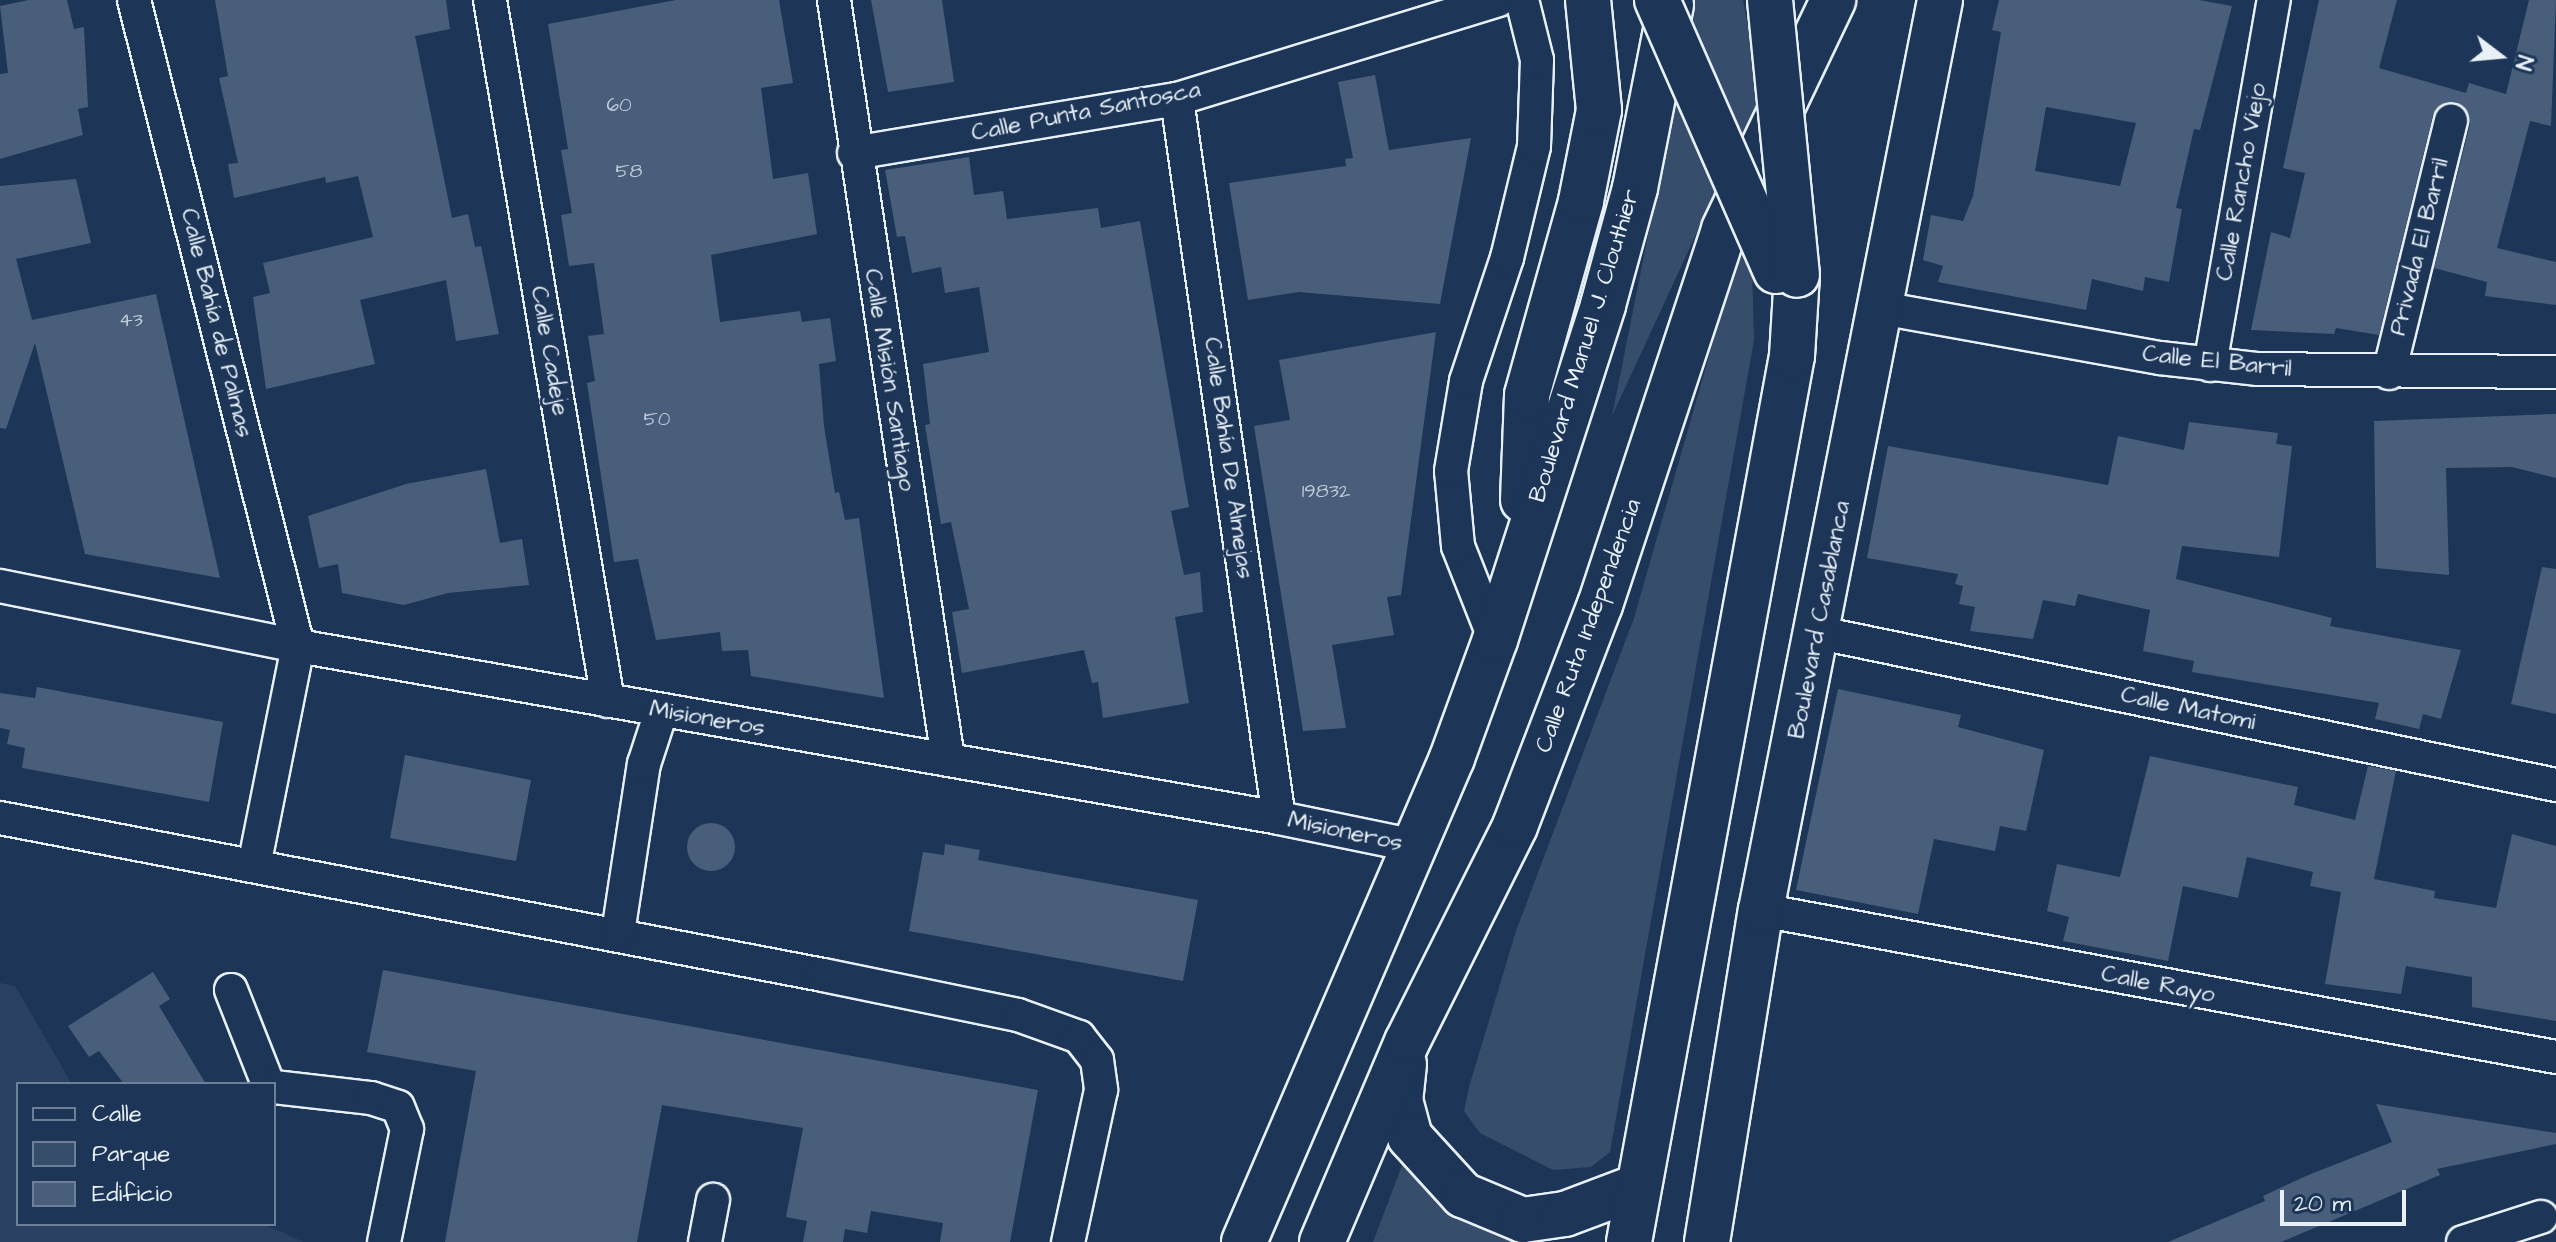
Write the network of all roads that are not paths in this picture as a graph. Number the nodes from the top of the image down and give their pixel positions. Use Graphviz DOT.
graph roads {
  1 [pos="134,0"];
  2 [pos="490,0"];
  3 [pos="834,0"];
  4 [pos="1498,0"];
  5 [pos="1522,0"];
  6 [pos="1588,0"];
  7 [pos="1657,0"];
  8 [pos="1672,0"];
  9 [pos="1770,0"];
  10 [pos="1833,0"];
  11 [pos="1940,0"];
  12 [pos="2274,0"];
  13 [pos="1177,99"];
  14 [pos="2451,120"];
  15 [pos="854,153"];
  16 [pos="1787,273"];
  17 [pos="1881,308"];
  18 [pos="2210,365"];
  19 [pos="2556,372"];
  20 [pos="2389,373"];
  21 [pos="1522,550"];
  22 [pos="0,586"];
  23 [pos="1820,633"];
  24 [pos="1495,640"];
  25 [pos="298,646"];
  26 [pos="608,701"];
  27 [pos="661,712"];
  28 [pos="948,759"];
  29 [pos="2556,785"];
  30 [pos="0,818"];
  31 [pos="1279,818"];
  32 [pos="1415,846"];
  33 [pos="255,862"];
  34 [pos="1761,910"];
  35 [pos="618,933"];
  36 [pos="231,990"];
  37 [pos="1407,1042"];
  38 [pos="2556,1057"];
  39 [pos="267,1082"];
  40 [pos="276,1087"];
  41 [pos="1637,1187"];
  42 [pos="713,1200"];
  43 [pos="2541,1217"];
  44 [pos="384,1242"];
  45 [pos="705,1242"];
  46 [pos="1068,1242"];
  47 [pos="1244,1242"];
  48 [pos="1266,1242"];
  49 [pos="1322,1242"];
  50 [pos="1629,1242"];
  51 [pos="1707,1242"];
  52 [pos="2463,1242"];
  1 -- 25 [label="street, Calle Bahía de Palmas"];
  2 -- 26 [label="street, Calle Cadeje"];
  3 -- 15 [label="street, Calle Misión Santiago"];
  4 -- 13 [label="street, Calle Punta Santosca"];
  5 -- 24 [label="street"];
  6 -- 21 [label="main road"];
  7 -- 16 [label="main road, bridge"];
  8 -- 21 [label="main road, Boulevard Manuel J. Clouthier"];
  9 -- 16 [label="main road, bridge"];
  10 -- 37 [label="main road, Calle Ruta Independencia"];
  11 -- 17 [label="main road, Boulevard Casablanca"];
  12 -- 18 [label="street, Calle Rancho Viejo"];
  13 -- 15 [label="street, Calle Punta Santosca"];
  13 -- 31 [label="street, Calle Bahía De Almejas"];
  14 -- 20 [label="street, Privada El Barril"];
  15 -- 28 [label="street, Calle Misión Santiago"];
  16 -- 41 [label="main road"];
  17 -- 18 [label="street, Calle El Barril"];
  17 -- 23 [label="main road, Boulevard Casablanca"];
  18 -- 20 [label="street, Calle El Barril"];
  19 -- 20 [label="street, Calle El Barril"];
  21 -- 24 [label="main road"];
  22 -- 25 [label="street, Misioneros"];
  23 -- 29 [label="street, Calle Matomi"];
  23 -- 34 [label="main road, Boulevard Casablanca"];
  24 -- 32 [label="main road"];
  25 -- 26 [label="street, Misioneros"];
  25 -- 33 [label="street"];
  26 -- 27 [label="street, Misioneros"];
  27 -- 28 [label="street, Misioneros"];
  27 -- 35 [label="street"];
  28 -- 31 [label="street, Misioneros"];
  30 -- 33 [label="street"];
  31 -- 32 [label="street, Misioneros"];
  32 -- 47 [label="main road"];
  32 -- 48 [label="main road"];
  33 -- 35 [label="street"];
  34 -- 38 [label="street, Calle Rayo"];
  34 -- 51 [label="main road, Boulevard Casablanca"];
  35 -- 46 [label="street"];
  36 -- 39 [label="street"];
  37 -- 41 [label="main road"];
  37 -- 49 [label="main road, Calle Ruta Independencia"];
  40 -- 44 [label="street"];
  41 -- 50 [label="main road"];
  42 -- 45 [label="street"];
  43 -- 52 [label="street"];
}
